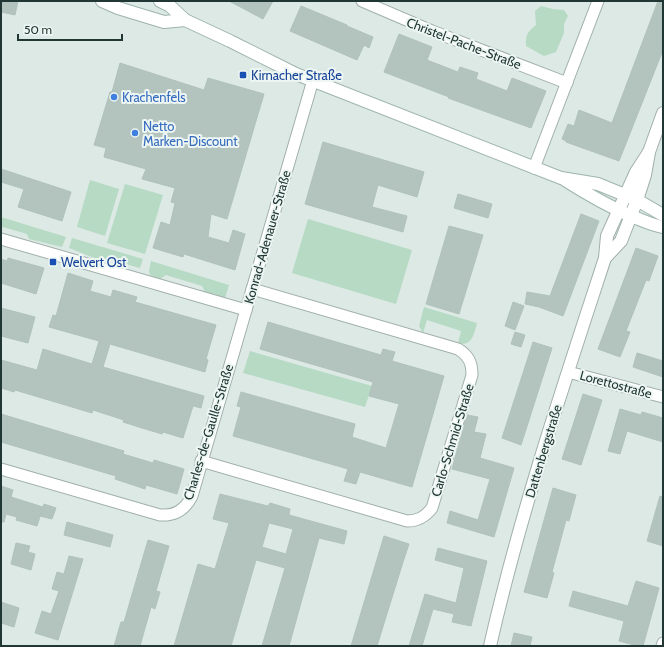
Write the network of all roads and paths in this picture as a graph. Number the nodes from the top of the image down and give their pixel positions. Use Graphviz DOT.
graph roads {
  1 [pos="102,1"];
  2 [pos="160,1"];
  3 [pos="362,1"];
  4 [pos="598,1"];
  5 [pos="185,20"];
  6 [pos="313,80"];
  7 [pos="567,83"];
  8 [pos="663,113"];
  9 [pos="649,152"];
  10 [pos="534,168"];
  11 [pos="561,178"];
  12 [pos="625,195"];
  13 [pos="637,200"];
  14 [pos="619,210"];
  15 [pos="663,215"];
  16 [pos="631,216"];
  17 [pos="663,227"];
  18 [pos="1,239"];
  19 [pos="605,258"];
  20 [pos="252,289"];
  21 [pos="246,310"];
  22 [pos="568,372"];
  23 [pos="663,397"];
  24 [pos="201,461"];
  25 [pos="1,469"];
  26 [pos="663,643"];
  27 [pos="490,646"];
  28 [pos="662,646"];
  1 -- 5 [label="main road"];
  2 -- 5 [label="main road"];
  3 -- 7 [label="street, Christel-Pache-Straße"];
  4 -- 7 [label="street"];
  5 -- 6 [label="main road"];
  6 -- 10 [label="main road"];
  6 -- 20 [label="street, Konrad-Adenauer-Straße"];
  7 -- 10 [label="street"];
  8 -- 9 [label="main road"];
  9 -- 12 [label="main road, Dattenbergstraße"];
  9 -- 13 [label="main road, Dattenbergstraße"];
  10 -- 11 [label="main road"];
  11 -- 12 [label="main road"];
  11 -- 14 [label="main road"];
  12 -- 13 [label="main road"];
  12 -- 14 [label="main road, Dattenbergstraße"];
  13 -- 15 [label="main road"];
  13 -- 16 [label="main road, Dattenbergstraße"];
  14 -- 16 [label="main road"];
  14 -- 19 [label="main road, Dattenbergstraße"];
  16 -- 17 [label="main road"];
  16 -- 19 [label="main road, Dattenbergstraße"];
  18 -- 21 [label="street, Konrad-Adenauer-Straße"];
  19 -- 22 [label="main road, Dattenbergstraße"];
  20 -- 21 [label="street, Konrad-Adenauer-Straße"];
  20 -- 24 [label="street, Carlo-Schmid-Straße"];
  21 -- 24 [label="street, Charles-de-Gaulle-Straße"];
  22 -- 23 [label="street, Lorettostraße"];
  22 -- 27 [label="main road, Dattenbergstraße"];
  24 -- 25 [label="street, Charles-de-Gaulle-Straße"];
  26 -- 28 [label="street"];
}
